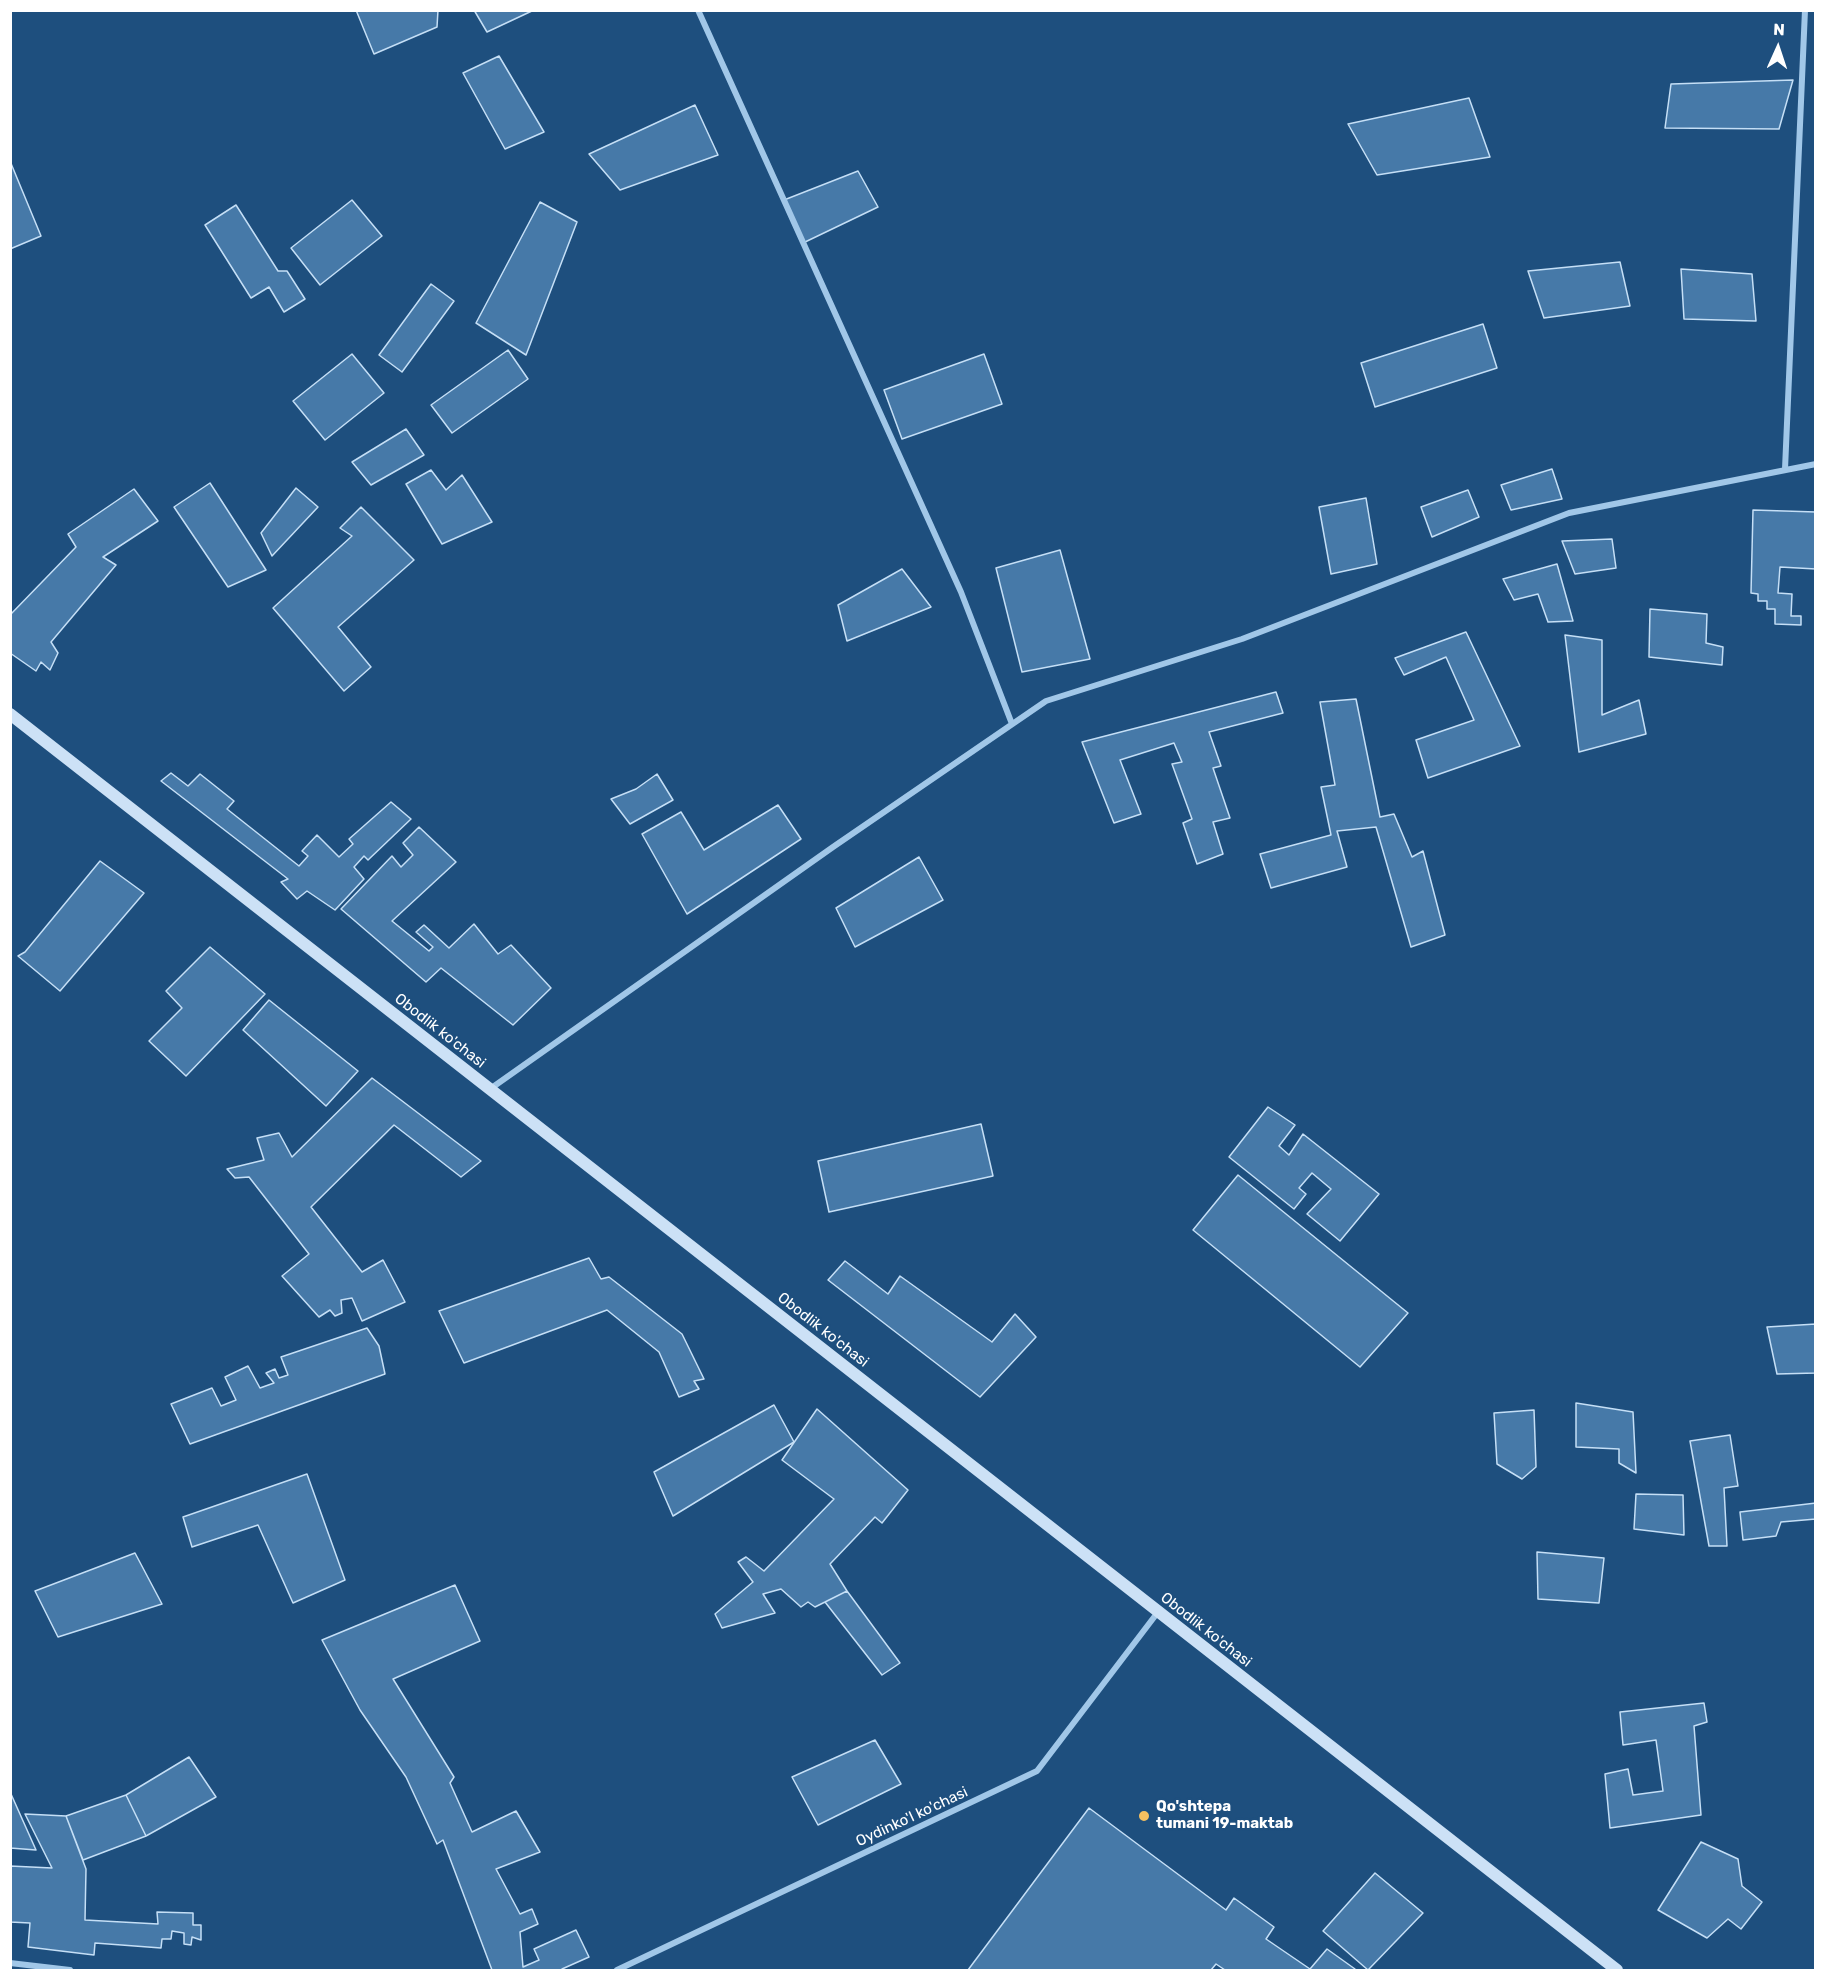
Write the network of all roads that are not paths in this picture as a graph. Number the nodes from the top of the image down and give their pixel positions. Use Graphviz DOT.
graph roads {
  1 [pos="698,10"];
  2 [pos="1805,10"];
  3 [pos="1815,464"];
  4 [pos="1785,469"];
  5 [pos="10,714"];
  6 [pos="1012,724"];
  7 [pos="490,1089"];
  8 [pos="1158,1611"];
  9 [pos="10,1963"];
  10 [pos="70,1971"];
  11 [pos="617,1971"];
  12 [pos="1617,1971"];
  1 -- 6 [label="street"];
  2 -- 4 [label="street"];
  3 -- 4 [label="street"];
  4 -- 6 [label="street"];
  5 -- 7 [label="street, Obodlik ko'chasi"];
  6 -- 7 [label="street"];
  7 -- 8 [label="street, Obodlik ko'chasi"];
  8 -- 11 [label="street, Oydinko'l ko'chasi"];
  8 -- 12 [label="street, Obodlik ko'chasi"];
  9 -- 10 [label="street"];
}
